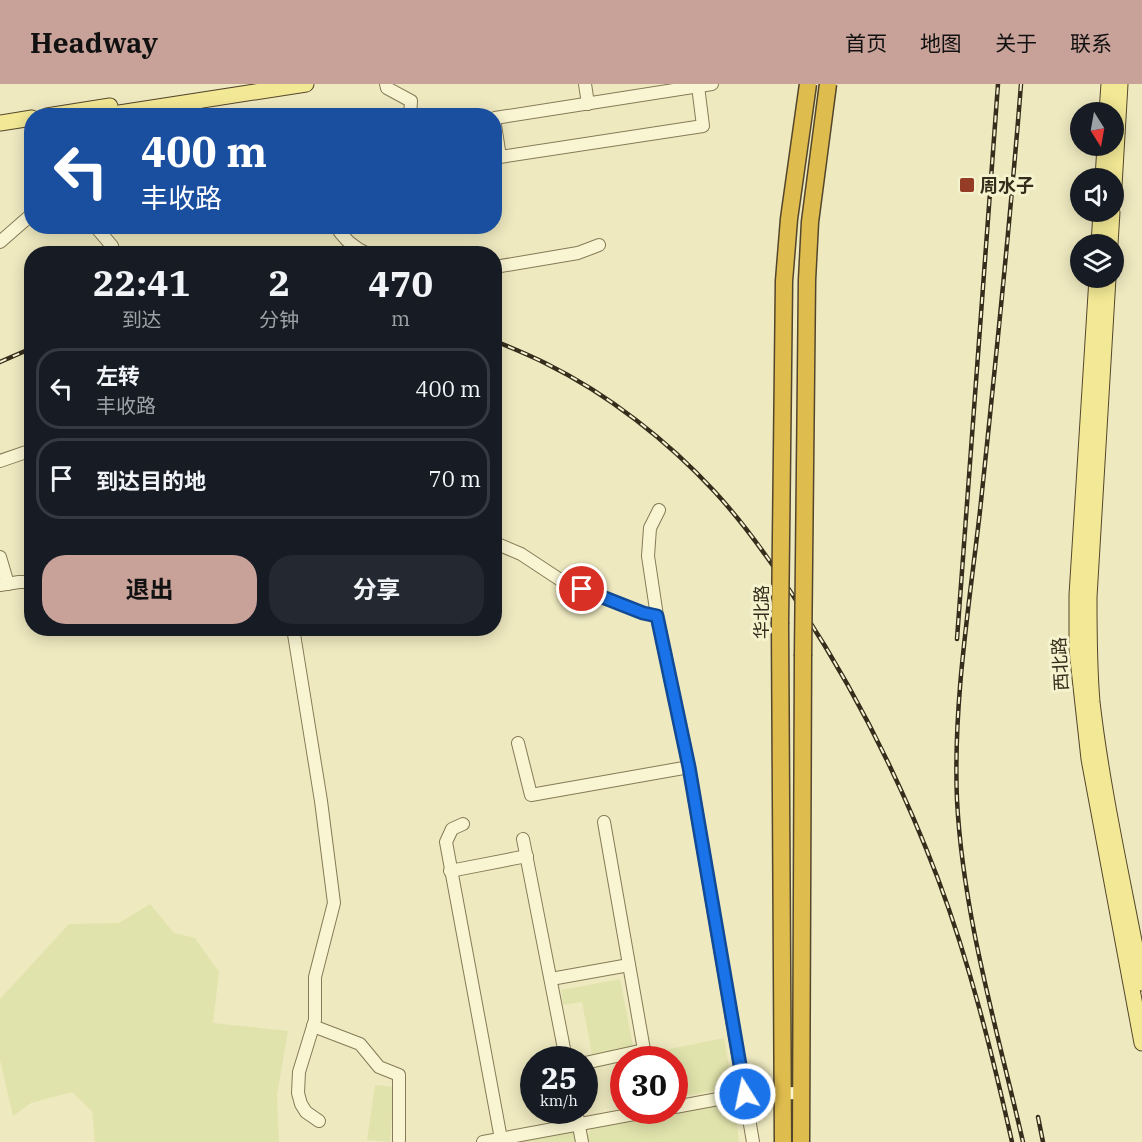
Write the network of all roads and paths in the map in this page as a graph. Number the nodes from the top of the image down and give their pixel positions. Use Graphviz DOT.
graph roads {
  1 [pos="253,84"];
  2 [pos="306,84"];
  3 [pos="386,84"];
  4 [pos="585,84"];
  5 [pos="712,84"];
  6 [pos="808,84"];
  7 [pos="828,84"];
  8 [pos="1109,84"];
  9 [pos="1120,84"];
  10 [pos="698,86"];
  11 [pos="1108,102"];
  12 [pos="588,104"];
  13 [pos="98,108"];
  14 [pos="196,108"];
  15 [pos="411,108"];
  16 [pos="502,117"];
  17 [pos="24,119"];
  18 [pos="0,123"];
  19 [pos="24,127"];
  20 [pos="0,131"];
  21 [pos="502,157"];
  22 [pos="1115,168"];
  23 [pos="24,221"];
  24 [pos="102,234"];
  25 [pos="340,234"];
  26 [pos="0,242"];
  27 [pos="599,245"];
  28 [pos="112,246"];
  29 [pos="354,246"];
  30 [pos="502,266"];
  31 [pos="1096,288"];
  32 [pos="1107,288"];
  33 [pos="24,453"];
  34 [pos="0,461"];
  35 [pos="659,510"];
  36 [pos="502,546"];
  37 [pos="0,557"];
  38 [pos="24,583"];
  39 [pos="4,585"];
  40 [pos="657,616"];
  41 [pos="294,636"];
  42 [pos="518,743"];
  43 [pos="689,767"];
  44 [pos="604,822"];
  45 [pos="463,824"];
  46 [pos="523,839"];
  47 [pos="527,856"];
  48 [pos="450,871"];
  49 [pos="629,965"];
  50 [pos="551,979"];
  51 [pos="1142,983"];
  52 [pos="313,1026"];
  53 [pos="1142,1043"];
  54 [pos="564,1046"];
  55 [pos="598,1060"];
  56 [pos="782,1093"];
  57 [pos="800,1093"];
  58 [pos="745,1094"];
  59 [pos="688,1105"];
  60 [pos="319,1121"];
  61 [pos="579,1124"];
  62 [pos="399,1140"];
  63 [pos="492,1141"];
  64 [pos="582,1142"];
  65 [pos="753,1142"];
  66 [pos="783,1142"];
  67 [pos="801,1142"];
  1 -- 13 [label="main road"];
  2 -- 14 [label="main road"];
  3 -- 15 [label="street"];
  4 -- 12 [label="street"];
  5 -- 10 [label="street"];
  6 -- 56 [label="highway, 华北路, bridge"];
  7 -- 57 [label="highway, bridge"];
  8 -- 11 [label="main road"];
  9 -- 22 [label="main road"];
  10 -- 12 [label="street"];
  10 -- 21 [label="street"];
  12 -- 16 [label="street"];
  17 -- 18 [label="main road"];
  19 -- 20 [label="main road"];
  23 -- 26 [label="street"];
  24 -- 28 [label="street"];
  25 -- 29 [label="street"];
  27 -- 30 [label="street"];
  31 -- 53 [label="main road, 西北路"];
  32 -- 51 [label="main road, 西北路"];
  33 -- 34 [label="street"];
  35 -- 40 [label="street"];
  36 -- 40 [label="street"];
  37 -- 39 [label="street"];
  38 -- 39 [label="street"];
  40 -- 43 [label="street"];
  41 -- 52 [label="street"];
  42 -- 43 [label="street"];
  43 -- 58 [label="street"];
  44 -- 49 [label="street"];
  45 -- 48 [label="street"];
  46 -- 47 [label="street"];
  47 -- 48 [label="street"];
  47 -- 50 [label="street"];
  48 -- 63 [label="street"];
  49 -- 50 [label="street"];
  49 -- 55 [label="street"];
  50 -- 54 [label="street"];
  52 -- 60 [label="street"];
  52 -- 62 [label="street"];
  56 -- 57 [label="street"];
  56 -- 58 [label="street"];
  56 -- 66 [label="highway, 华北路"];
  57 -- 67 [label="highway"];
  58 -- 59 [label="street"];
  58 -- 65 [label="street"];
  61 -- 63 [label="street"];
  61 -- 64 [label="street"];
}
